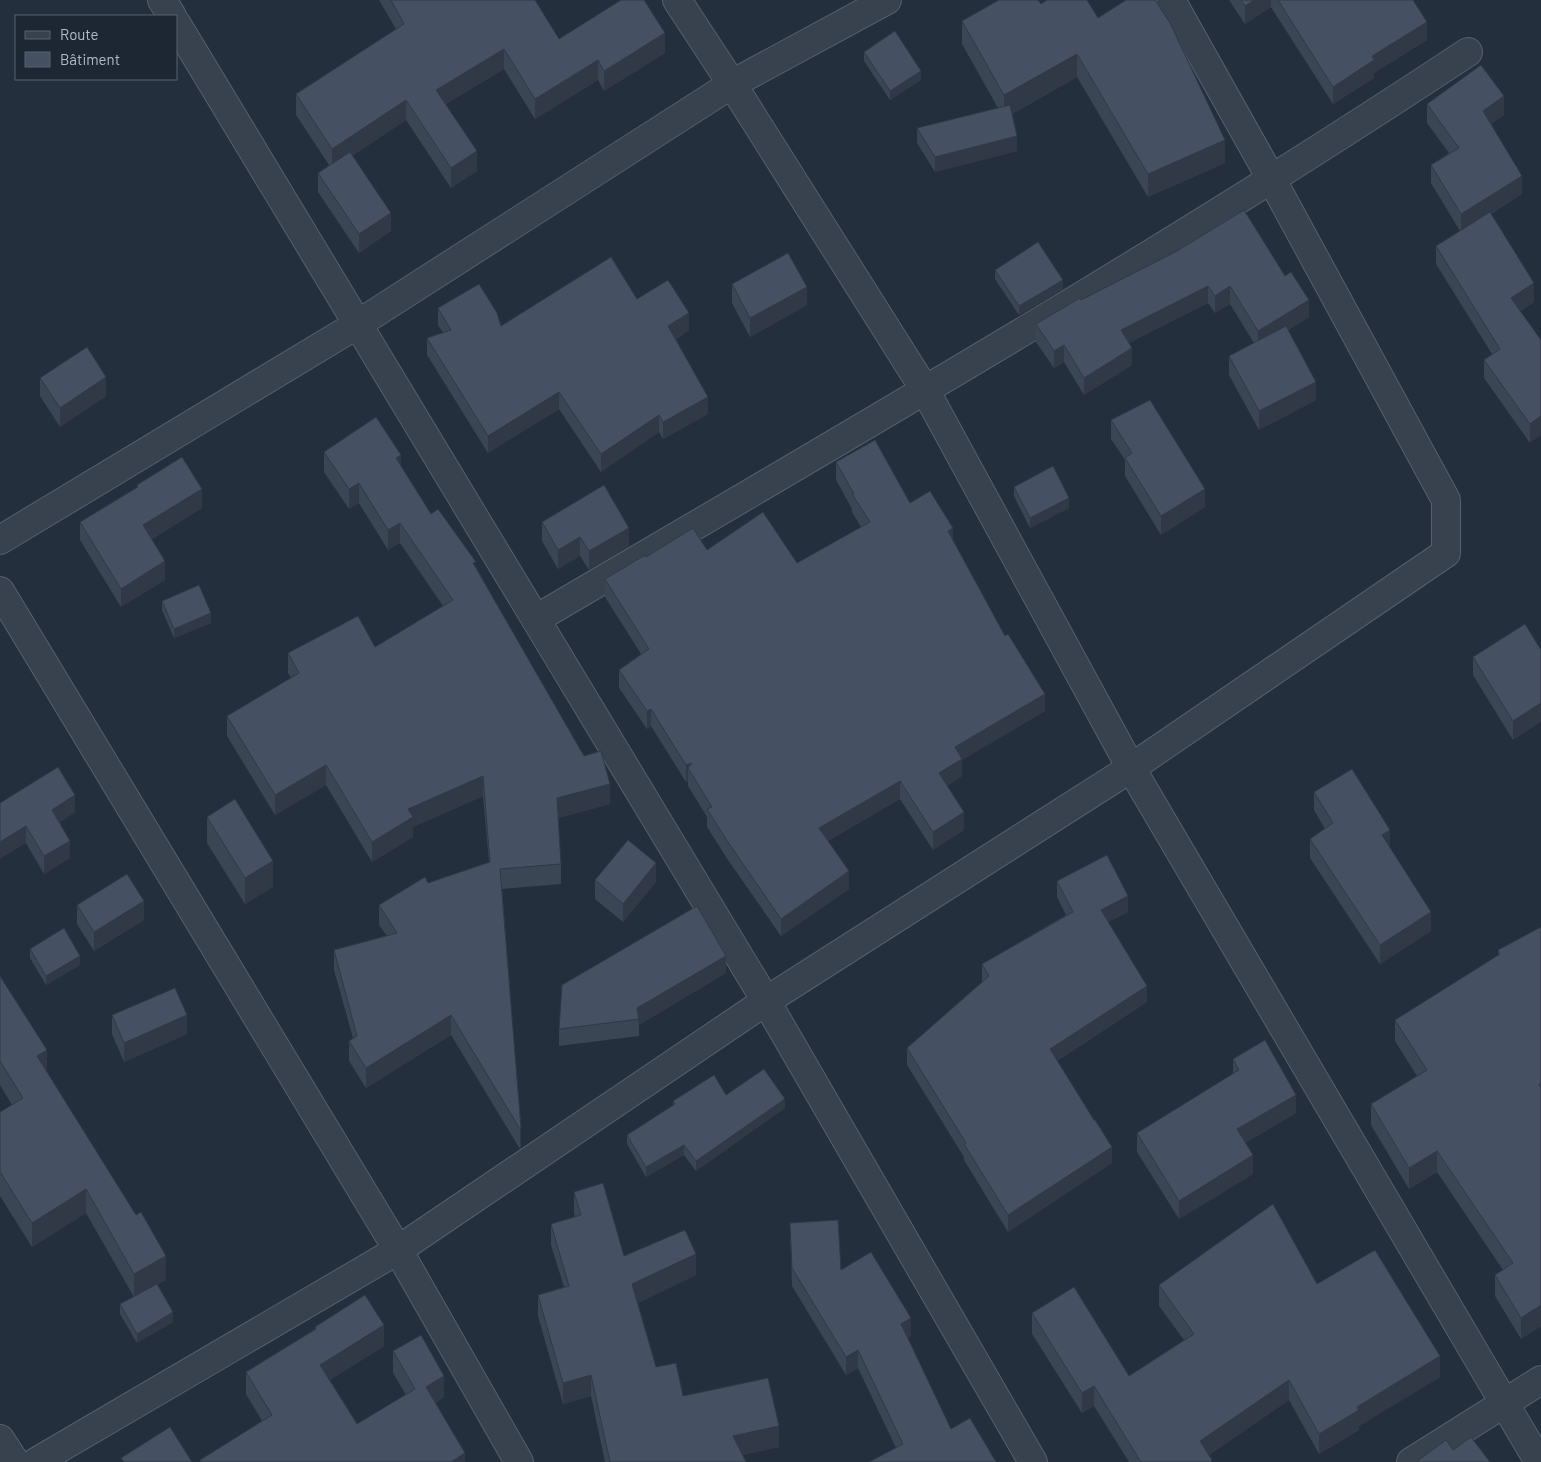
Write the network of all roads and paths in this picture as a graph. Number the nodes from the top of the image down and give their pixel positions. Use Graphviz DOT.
graph roads {
  1 [pos="162,0"];
  2 [pos="677,0"];
  3 [pos="887,0"];
  4 [pos="1171,0"];
  5 [pos="171,15"];
  6 [pos="178,26"];
  7 [pos="1468,52"];
  8 [pos="732,84"];
  9 [pos="1272,180"];
  10 [pos="358,324"];
  11 [pos="925,390"];
  12 [pos="0,540"];
  13 [pos="0,591"];
  14 [pos="536,619"];
  15 [pos="1131,768"];
  16 [pos="766,1001"];
  17 [pos="398,1250"];
  18 [pos="1541,1380"];
  19 [pos="1503,1404"];
  20 [pos="0,1439"];
  21 [pos="15,1462"];
  22 [pos="36,1462"];
  23 [pos="519,1462"];
  24 [pos="1033,1462"];
  25 [pos="1411,1462"];
  26 [pos="1539,1462"];
  1 -- 5 [label="street"];
  2 -- 8 [label="street"];
  3 -- 8 [label="street"];
  4 -- 9 [label="street"];
  6 -- 10 [label="street"];
  7 -- 9 [label="street"];
  8 -- 10 [label="street"];
  8 -- 11 [label="street"];
  9 -- 11 [label="street"];
  9 -- 15 [label="street"];
  10 -- 12 [label="street"];
  10 -- 14 [label="street"];
  11 -- 14 [label="street"];
  11 -- 15 [label="street"];
  13 -- 17 [label="street"];
  14 -- 16 [label="street"];
  15 -- 16 [label="street"];
  15 -- 19 [label="street"];
  16 -- 17 [label="street"];
  16 -- 24 [label="street"];
  17 -- 22 [label="street"];
  17 -- 23 [label="street"];
  18 -- 19 [label="street"];
  19 -- 25 [label="street"];
  19 -- 26 [label="street"];
  20 -- 21 [label="street"];
}
